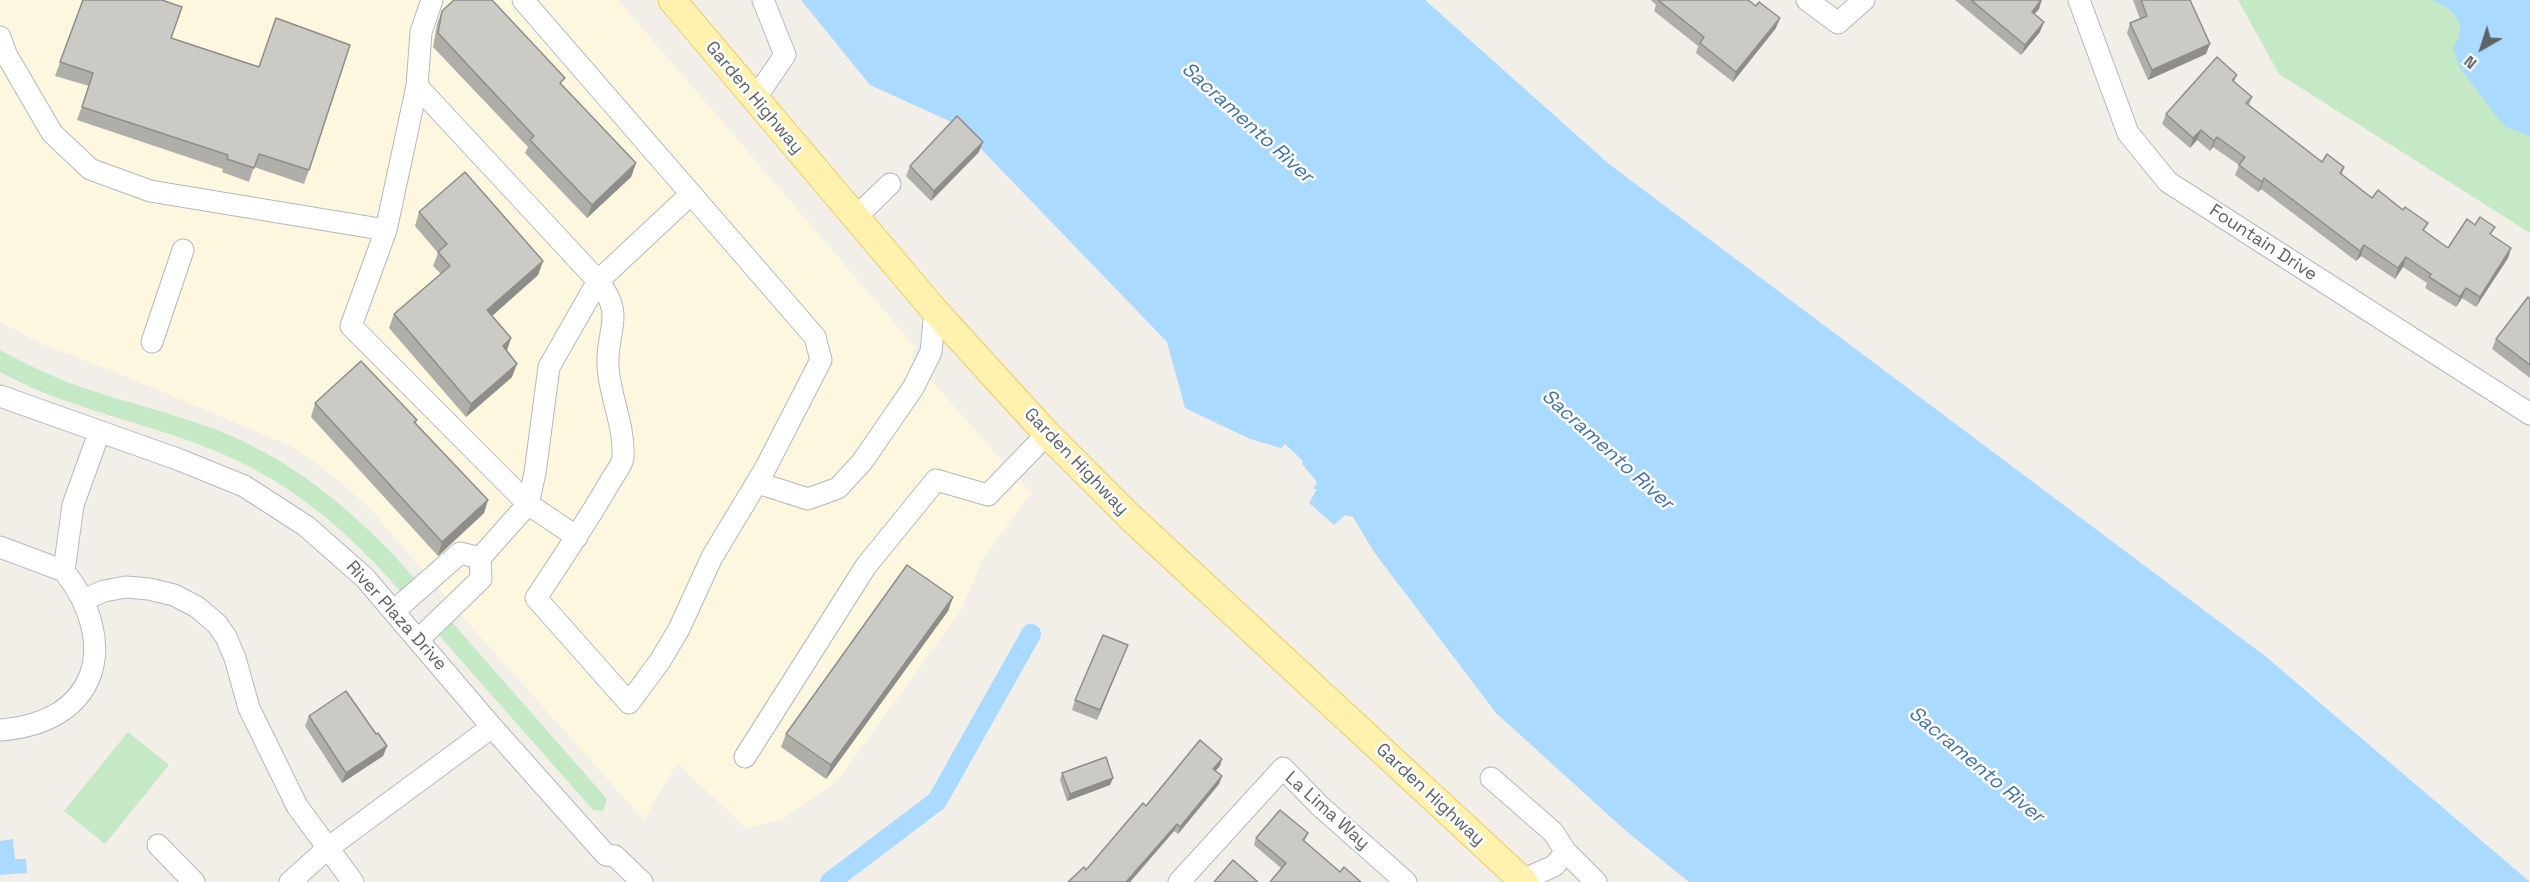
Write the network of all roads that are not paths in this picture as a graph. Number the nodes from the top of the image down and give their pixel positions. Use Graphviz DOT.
graph roads {
  1 [pos="432,0"];
  2 [pos="523,0"];
  3 [pos="672,0"];
  4 [pos="763,0"];
  5 [pos="1807,0"];
  6 [pos="1864,0"];
  7 [pos="2079,0"];
  8 [pos="2,49"];
  9 [pos="417,86"];
  10 [pos="754,100"];
  11 [pos="890,184"];
  12 [pos="691,194"];
  13 [pos="856,217"];
  14 [pos="386,230"];
  15 [pos="183,250"];
  16 [pos="598,281"];
  17 [pos="935,311"];
  18 [pos="152,342"];
  19 [pos="0,396"];
  20 [pos="2530,414"];
  21 [pos="99,433"];
  22 [pos="1047,434"];
  23 [pos="758,483"];
  24 [pos="528,504"];
  25 [pos="577,537"];
  26 [pos="0,547"];
  27 [pos="480,558"];
  28 [pos="64,571"];
  29 [pos="83,600"];
  30 [pos="394,611"];
  31 [pos="418,640"];
  32 [pos="492,728"];
  33 [pos="0,730"];
  34 [pos="746,757"];
  35 [pos="1491,778"];
  36 [pos="158,845"];
  37 [pos="327,848"];
  38 [pos="1566,852"];
  39 [pos="1523,881"];
  40 [pos="194,882"];
  41 [pos="290,882"];
  42 [pos="352,882"];
  43 [pos="642,882"];
  44 [pos="1179,882"];
  45 [pos="1406,882"];
  46 [pos="1596,882"];
  1 -- 9 [label="street"];
  2 -- 12 [label="street"];
  3 -- 10 [label="main road, Garden Highway"];
  4 -- 10 [label="street"];
  5 -- 6 [label="street"];
  7 -- 20 [label="street, Fountain Drive"];
  8 -- 14 [label="street"];
  9 -- 14 [label="street"];
  9 -- 16 [label="street"];
  10 -- 13 [label="main road, Garden Highway"];
  11 -- 13 [label="street"];
  12 -- 16 [label="street"];
  12 -- 23 [label="street"];
  13 -- 17 [label="main road, Garden Highway"];
  14 -- 24 [label="street"];
  15 -- 18 [label="street"];
  16 -- 24 [label="street"];
  16 -- 25 [label="street"];
  17 -- 22 [label="main road, Garden Highway"];
  17 -- 23 [label="street"];
  19 -- 21 [label="street, River Plaza Drive"];
  21 -- 28 [label="street"];
  21 -- 30 [label="street, River Plaza Drive"];
  22 -- 34 [label="street"];
  22 -- 39 [label="main road, Garden Highway"];
  23 -- 25 [label="street"];
  24 -- 25 [label="street"];
  24 -- 27 [label="street"];
  26 -- 28 [label="street"];
  27 -- 30 [label="street"];
  27 -- 31 [label="street"];
  28 -- 29 [label="street"];
  29 -- 33 [label="street"];
  29 -- 37 [label="street"];
  30 -- 31 [label="street, River Plaza Drive"];
  31 -- 32 [label="street, River Plaza Drive"];
  32 -- 37 [label="street"];
  32 -- 43 [label="street, River Plaza Drive"];
  35 -- 38 [label="street"];
  36 -- 40 [label="street"];
  37 -- 41 [label="street"];
  37 -- 42 [label="street"];
  38 -- 39 [label="street"];
  38 -- 46 [label="street"];
  44 -- 45 [label="street, La Lima Way"];
}
